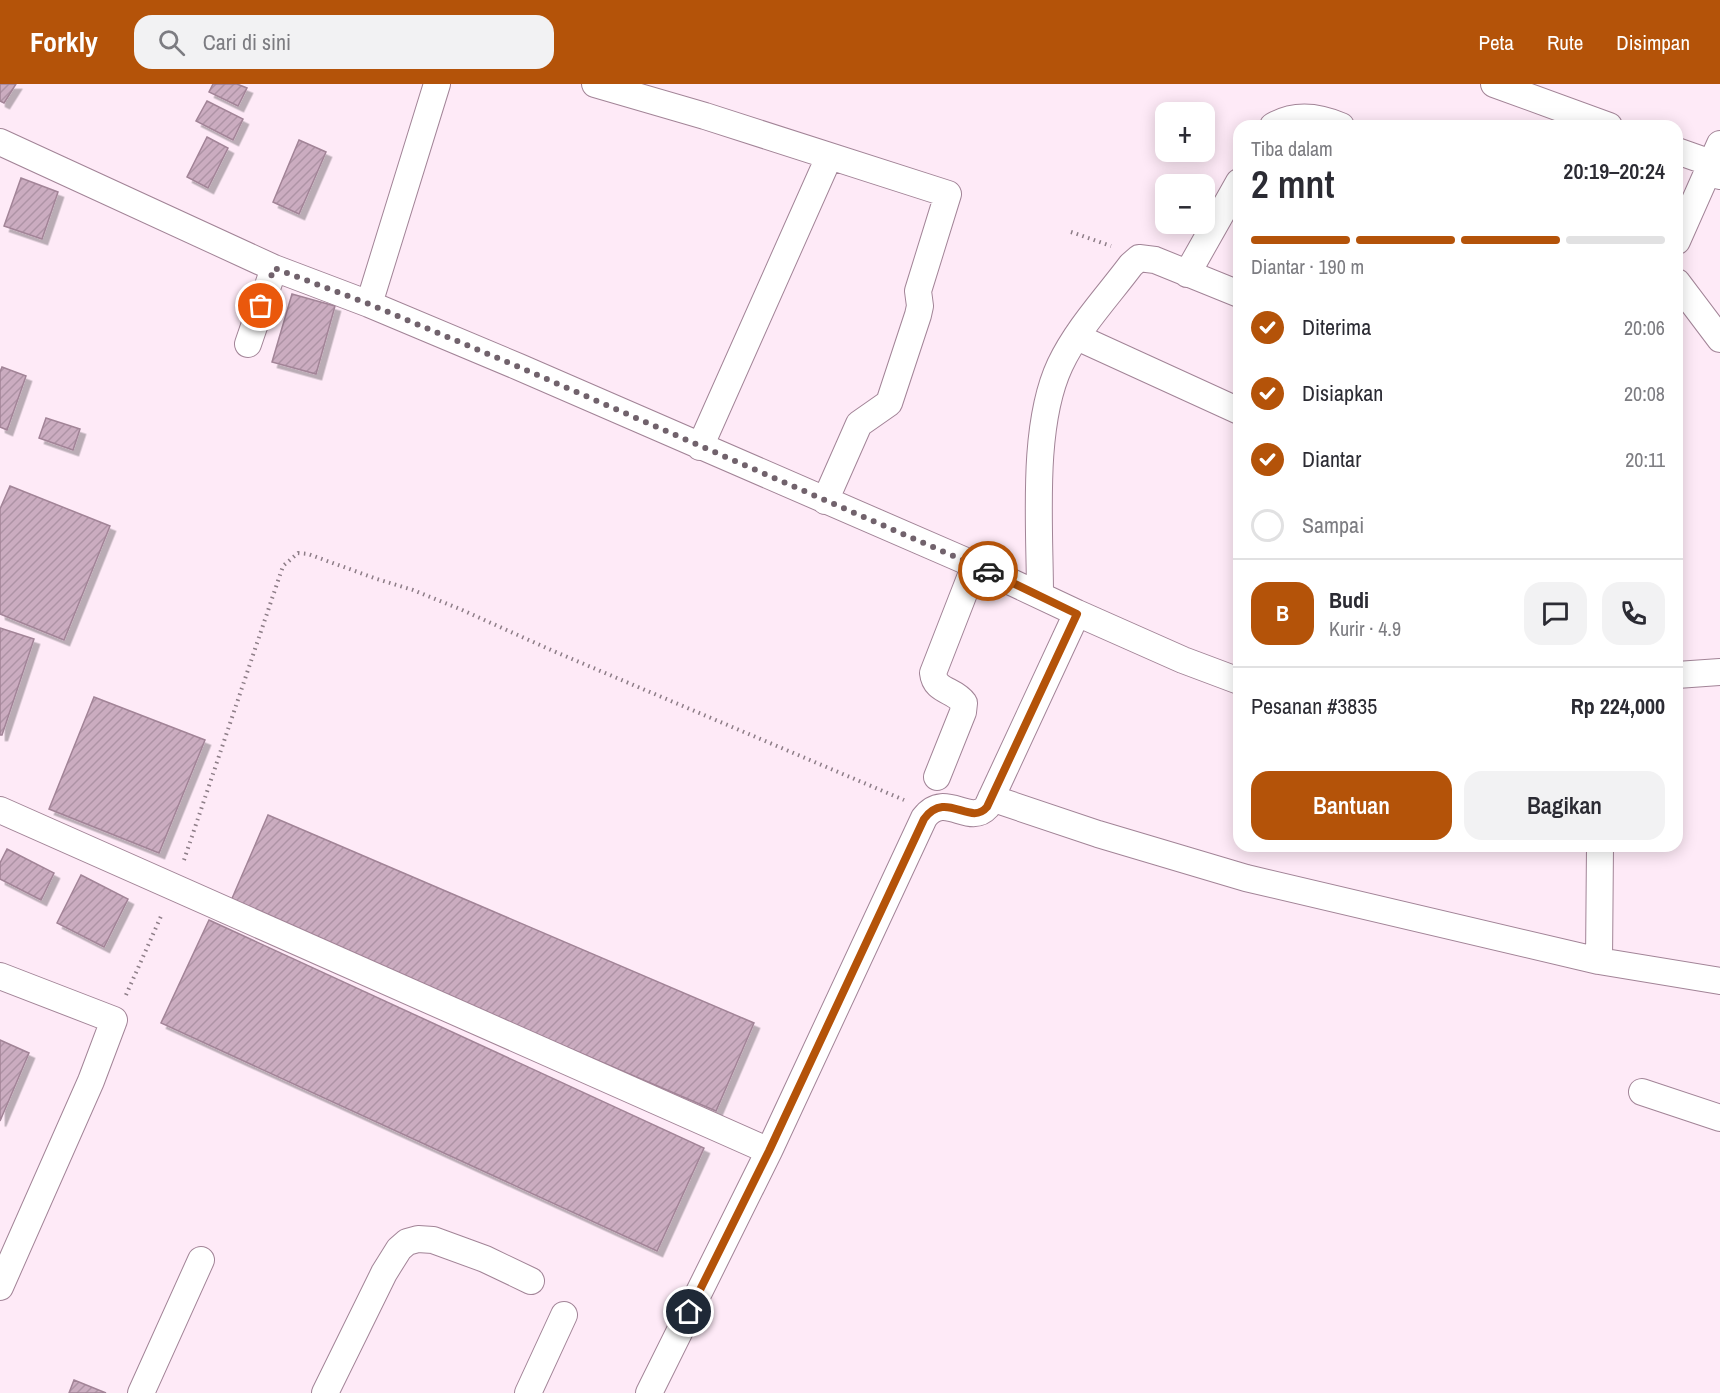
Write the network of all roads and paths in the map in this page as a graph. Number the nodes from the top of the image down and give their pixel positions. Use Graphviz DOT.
graph roads {
  1 [pos="437,84"];
  2 [pos="595,84"];
  3 [pos="1494,84"];
  4 [pos="1286,120"];
  5 [pos="1326,120"];
  6 [pos="1593,120"];
  7 [pos="0,142"];
  8 [pos="1683,152"];
  9 [pos="829,157"];
  10 [pos="1717,161"];
  11 [pos="1233,193"];
  12 [pos="1683,226"];
  13 [pos="1071,232"];
  14 [pos="1139,258"];
  15 [pos="274,268"];
  16 [pos="1187,274"];
  17 [pos="1683,290"];
  18 [pos="1233,292"];
  19 [pos="369,304"];
  20 [pos="1077,337"];
  21 [pos="1720,339"];
  22 [pos="248,344"];
  23 [pos="1233,408"];
  24 [pos="700,447"];
  25 [pos="825,501"];
  26 [pos="975,566"];
  27 [pos="1040,595"];
  28 [pos="1077,614"];
  29 [pos="1720,672"];
  30 [pos="1683,675"];
  31 [pos="1233,679"];
  32 [pos="937,777"];
  33 [pos="991,798"];
  34 [pos="0,810"];
  35 [pos="930,811"];
  36 [pos="1600,852"];
  37 [pos="175,887"];
  38 [pos="1599,961"];
  39 [pos="0,976"];
  40 [pos="1720,981"];
  41 [pos="114,1020"];
  42 [pos="1642,1092"];
  43 [pos="1720,1118"];
  44 [pos="769,1151"];
  45 [pos="201,1260"];
  46 [pos="531,1281"];
  47 [pos="0,1287"];
  48 [pos="564,1315"];
  49 [pos="141,1393"];
  50 [pos="325,1393"];
  51 [pos="528,1393"];
  52 [pos="649,1393"];
  1 -- 19 [label="street"];
  2 -- 9 [label="street"];
  3 -- 6 [label="street"];
  4 -- 5 [label="street"];
  7 -- 15 [label="street"];
  8 -- 10 [label="street"];
  9 -- 24 [label="street"];
  9 -- 25 [label="street"];
  10 -- 12 [label="street"];
  11 -- 16 [label="street"];
  13 -- 14 [label="path"];
  14 -- 16 [label="street"];
  14 -- 20 [label="street"];
  15 -- 19 [label="street"];
  15 -- 22 [label="street"];
  16 -- 18 [label="street"];
  17 -- 21 [label="street"];
  19 -- 24 [label="street"];
  20 -- 23 [label="street"];
  20 -- 27 [label="street"];
  24 -- 25 [label="street"];
  25 -- 26 [label="street"];
  26 -- 27 [label="street"];
  26 -- 32 [label="street"];
  27 -- 28 [label="street"];
  28 -- 31 [label="street"];
  28 -- 33 [label="street"];
  29 -- 30 [label="street"];
  33 -- 35 [label="street"];
  33 -- 38 [label="street"];
  34 -- 37 [label="street"];
  35 -- 37 [label="path"];
  35 -- 44 [label="street"];
  36 -- 38 [label="street"];
  37 -- 41 [label="path"];
  37 -- 44 [label="street"];
  38 -- 40 [label="street"];
  39 -- 41 [label="street"];
  41 -- 47 [label="street"];
  42 -- 43 [label="street"];
  44 -- 52 [label="street"];
  45 -- 49 [label="street"];
  46 -- 50 [label="street"];
  48 -- 51 [label="street"];
}
